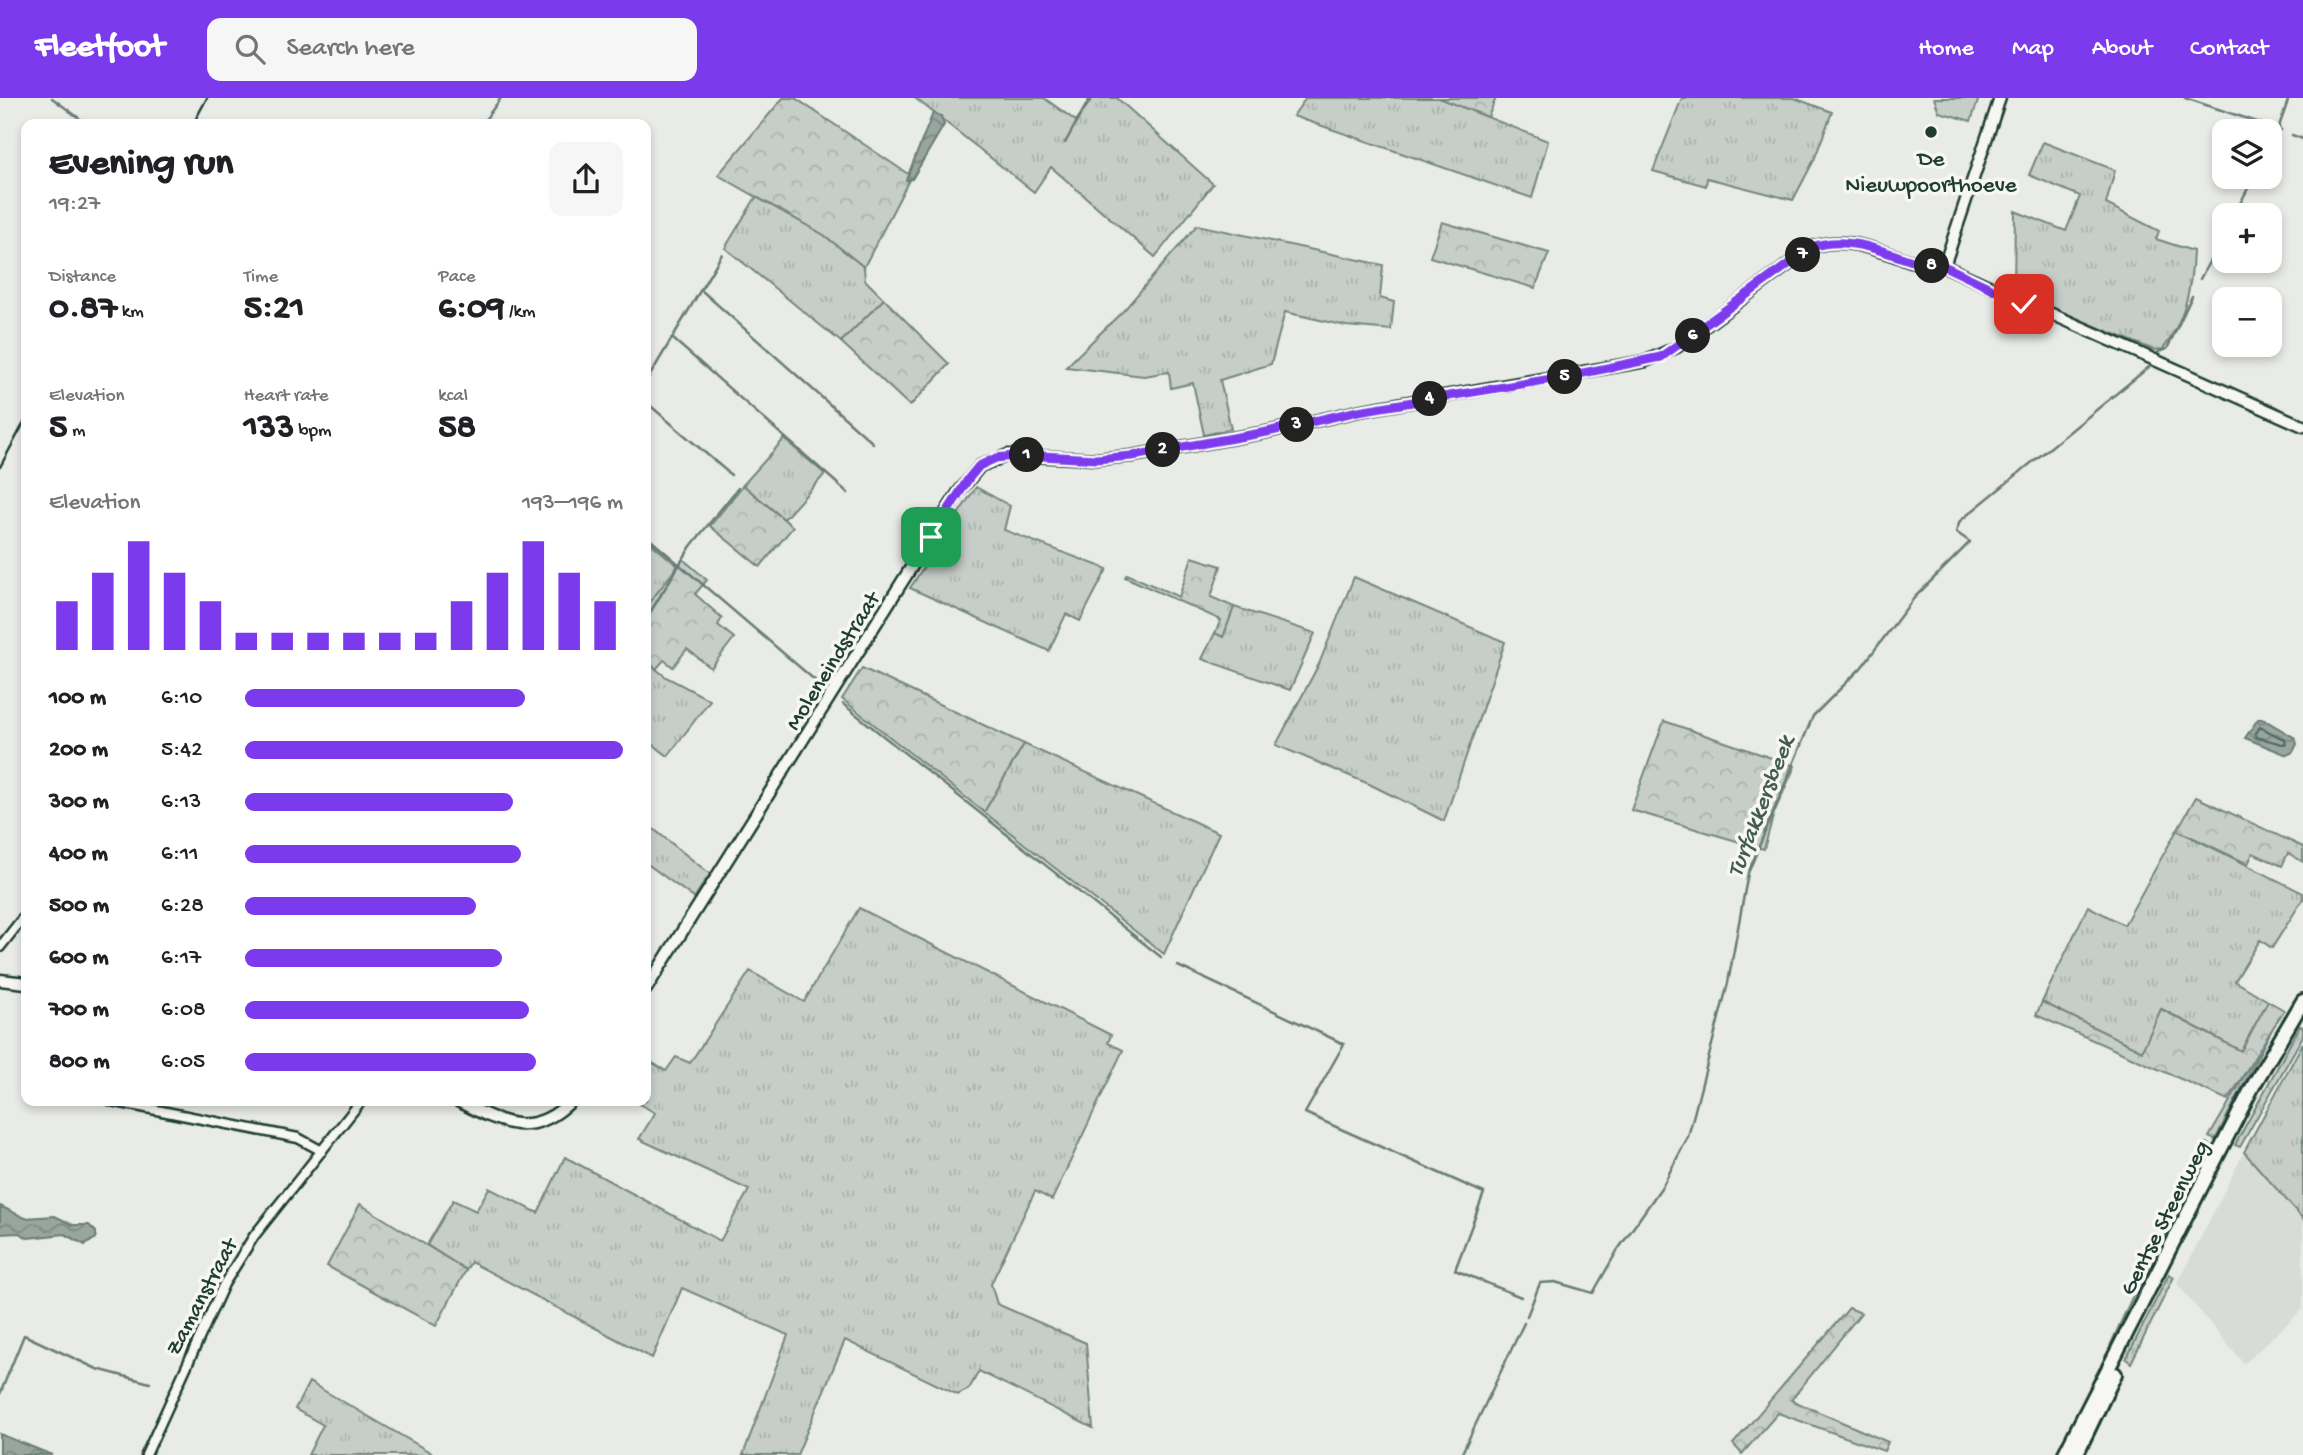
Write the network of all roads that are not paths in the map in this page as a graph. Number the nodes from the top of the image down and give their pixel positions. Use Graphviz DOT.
graph roads {
  1 [pos="2000,98"];
  2 [pos="1944,266"];
  3 [pos="2303,426"];
  4 [pos="21,920"];
  5 [pos="0,947"];
  6 [pos="0,980"];
  7 [pos="651,981"];
  8 [pos="21,983"];
  9 [pos="2303,1001"];
  10 [pos="2303,1015"];
  11 [pos="136,1106"];
  12 [pos="357,1106"];
  13 [pos="468,1106"];
  14 [pos="565,1106"];
  15 [pos="321,1151"];
  16 [pos="146,1455"];
  17 [pos="2064,1455"];
  18 [pos="2076,1455"];
  1 -- 2 [label="street"];
  2 -- 3 [label="street, Moleneindstraat"];
  2 -- 7 [label="street, Moleneindstraat"];
  4 -- 5 [label="street"];
  6 -- 8 [label="street"];
  9 -- 17 [label="main road, Gentse Steenweg"];
  10 -- 18 [label="main road, Gentse Steenweg"];
  11 -- 15 [label="street"];
  12 -- 15 [label="street, Zamanstraat"];
  13 -- 14 [label="street"];
  15 -- 16 [label="street, Zamanstraat"];
}
